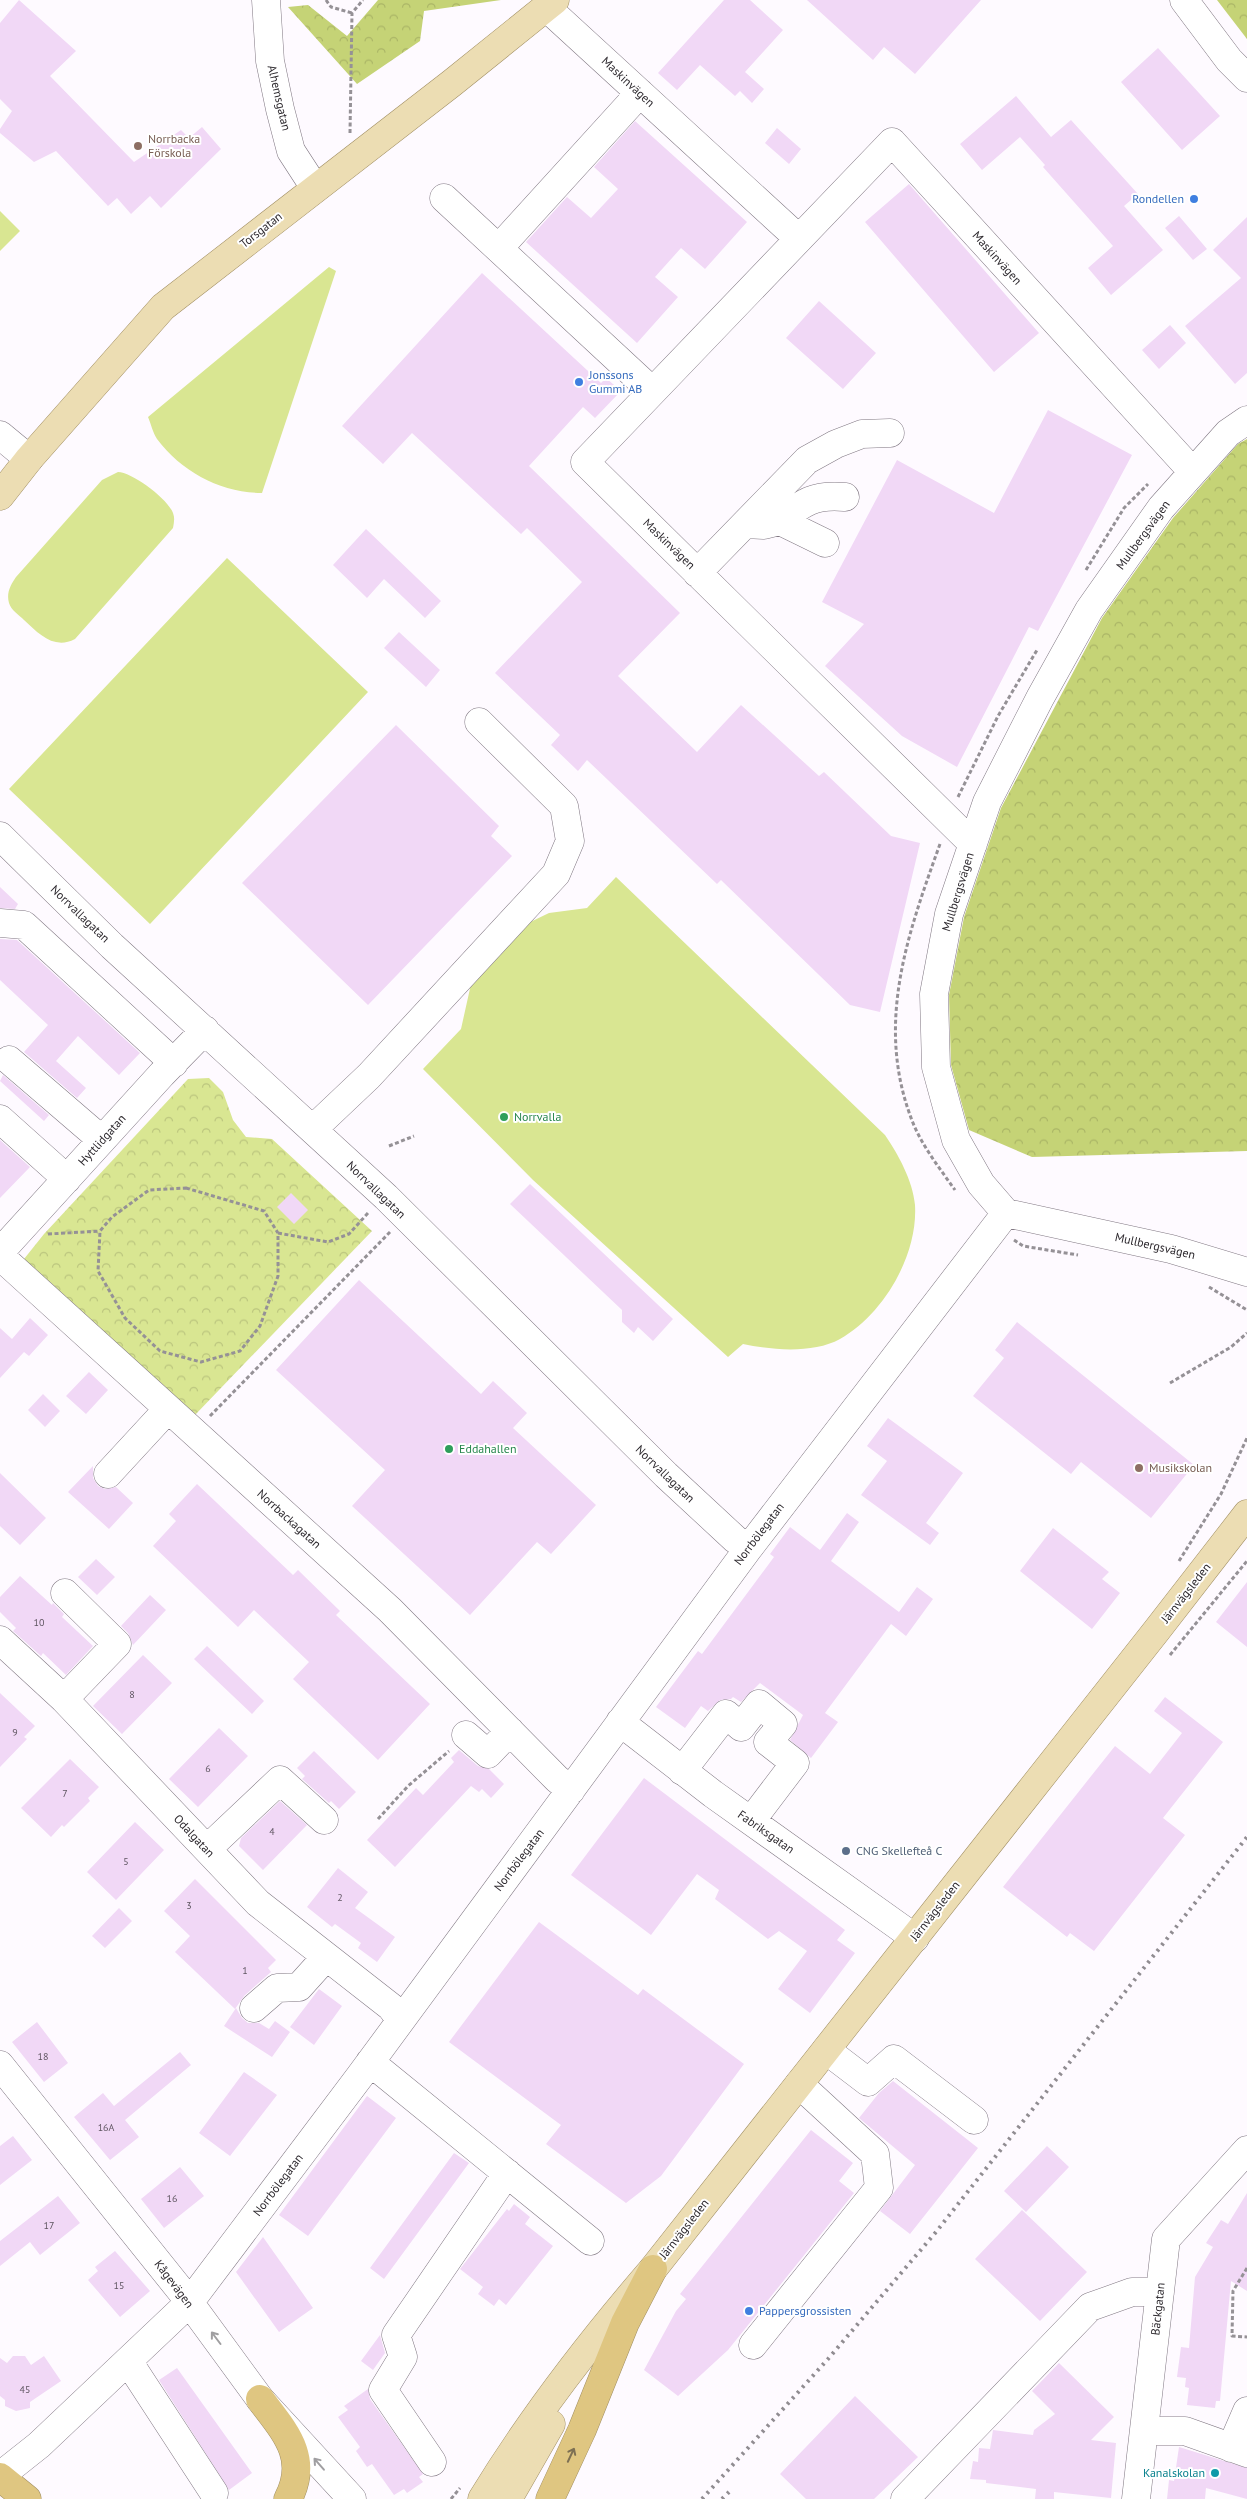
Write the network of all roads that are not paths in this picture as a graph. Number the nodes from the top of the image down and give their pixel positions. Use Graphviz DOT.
graph roads {
  1 [pos="266,0"];
  2 [pos="1184,0"];
  3 [pos="551,4"];
  4 [pos="1247,78"];
  5 [pos="640,93"];
  6 [pos="315,188"];
  7 [pos="444,198"];
  8 [pos="798,238"];
  9 [pos="499,248"];
  10 [pos="652,391"];
  11 [pos="1247,420"];
  12 [pos="890,433"];
  13 [pos="0,435"];
  14 [pos="29,459"];
  15 [pos="1193,472"];
  16 [pos="0,496"];
  17 [pos="845,497"];
  18 [pos="780,521"];
  19 [pos="745,524"];
  20 [pos="825,544"];
  21 [pos="698,573"];
  22 [pos="479,722"];
  23 [pos="0,836"];
  24 [pos="973,844"];
  25 [pos="0,924"];
  26 [pos="205,1030"];
  27 [pos="9,1060"];
  28 [pos="174,1063"];
  29 [pos="0,1119"];
  30 [pos="313,1129"];
  31 [pos="102,1140"];
  32 [pos="67,1179"];
  33 [pos="1006,1213"];
  34 [pos="5,1248"];
  35 [pos="1247,1272"];
  36 [pos="168,1409"];
  37 [pos="108,1474"];
  38 [pos="1247,1514"];
  39 [pos="748,1548"];
  40 [pos="66,1593"];
  41 [pos="0,1640"];
  42 [pos="64,1699"];
  43 [pos="620,1722"];
  44 [pos="510,1731"];
  45 [pos="466,1735"];
  46 [pos="682,1770"];
  47 [pos="571,1790"];
  48 [pos="324,1820"];
  49 [pos="751,1821"];
  50 [pos="207,1850"];
  51 [pos="915,1938"];
  52 [pos="326,1956"];
  53 [pos="254,2008"];
  54 [pos="400,2019"];
  55 [pos="826,2050"];
  56 [pos="370,2062"];
  57 [pos="0,2065"];
  58 [pos="799,2084"];
  59 [pos="974,2120"];
  60 [pos="1247,2151"];
  61 [pos="507,2173"];
  62 [pos="590,2241"];
  63 [pos="652,2269"];
  64 [pos="1160,2292"];
  65 [pos="189,2304"];
  66 [pos="753,2345"];
  67 [pos="128,2361"];
  68 [pos="260,2399"];
  69 [pos="1247,2411"];
  70 [pos="1144,2431"];
  71 [pos="1239,2450"];
  72 [pos="432,2462"];
  73 [pos="0,2476"];
  74 [pos="495,2492"];
  75 [pos="214,2494"];
  76 [pos="27,2499"];
  77 [pos="288,2499"];
  78 [pos="352,2499"];
  79 [pos="474,2499"];
  80 [pos="550,2499"];
  81 [pos="905,2499"];
  82 [pos="1136,2499"];
  1 -- 6 [label="street, Alhemsgatan"];
  2 -- 4 [label="street"];
  3 -- 5 [label="street, Maskinvägen"];
  3 -- 6 [label="main road, Torsgatan"];
  5 -- 8 [label="street, Maskinvägen"];
  5 -- 9 [label="street"];
  6 -- 14 [label="main road, Torsgatan"];
  7 -- 9 [label="street"];
  8 -- 10 [label="street, Maskinvägen"];
  8 -- 15 [label="street, Maskinvägen"];
  9 -- 10 [label="street"];
  10 -- 21 [label="street, Maskinvägen"];
  11 -- 15 [label="street, Mullbergsvägen"];
  12 -- 19 [label="street"];
  13 -- 14 [label="street"];
  14 -- 16 [label="main road, Torsgatan"];
  15 -- 24 [label="street, Mullbergsvägen"];
  17 -- 18 [label="street"];
  18 -- 19 [label="street"];
  18 -- 20 [label="street"];
  19 -- 21 [label="street"];
  21 -- 24 [label="street, Maskinvägen"];
  22 -- 30 [label="street"];
  23 -- 26 [label="street, Norrvallagatan"];
  24 -- 33 [label="street, Mullbergsvägen"];
  25 -- 28 [label="street"];
  26 -- 28 [label="street, Hyttlidgatan"];
  26 -- 30 [label="street, Norrvallagatan"];
  27 -- 31 [label="street"];
  28 -- 31 [label="street, Hyttlidgatan"];
  29 -- 32 [label="street"];
  30 -- 39 [label="street, Norrvallagatan"];
  31 -- 32 [label="street, Hyttlidgatan"];
  32 -- 34 [label="street, Hyttlidgatan"];
  33 -- 35 [label="street, Mullbergsvägen"];
  33 -- 39 [label="street, Norrbölegatan"];
  34 -- 36 [label="street, Norrbackagatan"];
  36 -- 37 [label="street"];
  36 -- 44 [label="street, Norrbackagatan"];
  38 -- 51 [label="main road, Järnvägsleden"];
  39 -- 43 [label="street, Norrbölegatan"];
  40 -- 42 [label="street"];
  41 -- 42 [label="street, Odalgatan"];
  42 -- 50 [label="street, Odalgatan"];
  43 -- 46 [label="street, Fabriksgatan"];
  43 -- 47 [label="street, Norrbölegatan"];
  44 -- 45 [label="street"];
  44 -- 47 [label="street, Norrbackagatan"];
  46 -- 49 [label="street, Fabriksgatan"];
  46 -- 49 [label="street"];
  47 -- 54 [label="street, Norrbölegatan"];
  48 -- 50 [label="street"];
  49 -- 51 [label="street, Fabriksgatan"];
  50 -- 52 [label="street, Odalgatan"];
  51 -- 55 [label="main road, Järnvägsleden"];
  52 -- 53 [label="street"];
  52 -- 54 [label="street, Odalgatan"];
  54 -- 56 [label="street, Norrbölegatan"];
  55 -- 58 [label="main road, Järnvägsleden"];
  55 -- 59 [label="street"];
  56 -- 61 [label="street"];
  56 -- 65 [label="street, Norrbölegatan"];
  57 -- 65 [label="street, Kågevägen"];
  58 -- 63 [label="main road, Järnvägsleden"];
  58 -- 66 [label="street"];
  60 -- 64 [label="street, Bäckgatan"];
  61 -- 62 [label="street"];
  61 -- 72 [label="street"];
  63 -- 74 [label="main road, Järnvägsleden"];
  80 -- 63 [label="highway, one-way"];
  64 -- 70 [label="street, Bäckgatan"];
  64 -- 81 [label="street"];
  65 -- 67 [label="street, Norrbölegatan"];
  68 -- 65 [label="street, Kågevägen, one-way"];
  67 -- 73 [label="street, Norrbölegatan"];
  67 -- 75 [label="street"];
  68 -- 77 [label="highway"];
  78 -- 68 [label="street, Kågevägen, one-way"];
  69 -- 71 [label="street"];
  70 -- 71 [label="street"];
  70 -- 82 [label="street, Bäckgatan"];
  73 -- 76 [label="highway"];
  74 -- 79 [label="street"];
}
